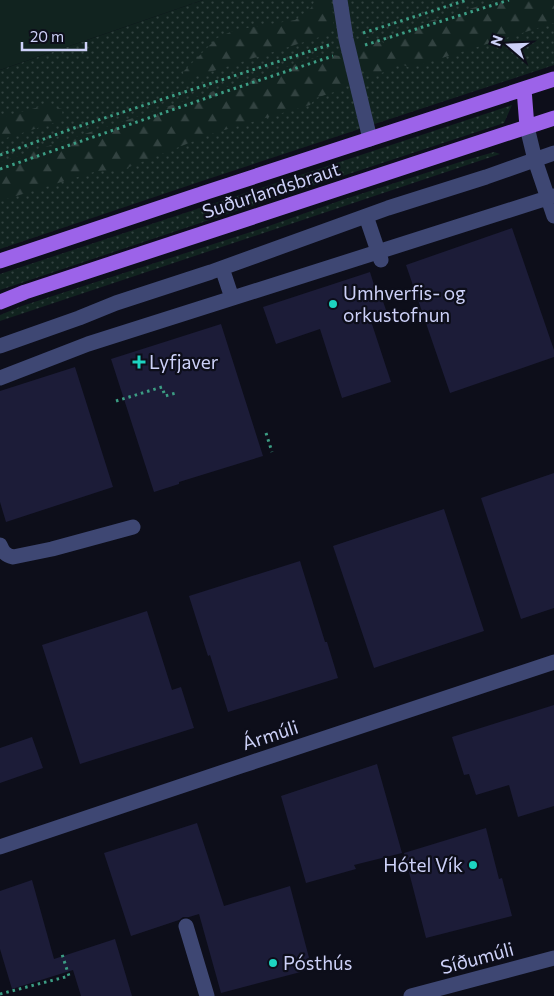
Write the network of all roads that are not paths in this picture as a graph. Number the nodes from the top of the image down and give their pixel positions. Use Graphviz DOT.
graph roads {
  1 [pos="340,0"];
  2 [pos="554,79"];
  3 [pos="524,89"];
  4 [pos="554,118"];
  5 [pos="527,127"];
  6 [pos="370,139"];
  7 [pos="554,153"];
  8 [pos="535,160"];
  9 [pos="551,197"];
  10 [pos="366,216"];
  11 [pos="554,216"];
  12 [pos="380,256"];
  13 [pos="0,261"];
  14 [pos="222,268"];
  15 [pos="232,298"];
  16 [pos="1,302"];
  17 [pos="79,318"];
  18 [pos="88,344"];
  19 [pos="0,346"];
  20 [pos="0,378"];
  21 [pos="133,527"];
  22 [pos="0,545"];
  23 [pos="554,662"];
  24 [pos="0,847"];
  25 [pos="186,926"];
  26 [pos="554,958"];
  27 [pos="207,996"];
  28 [pos="410,996"];
  1 -- 6 [label="street"];
  2 -- 3 [label="main road, Suðurlandsbraut"];
  3 -- 5 [label="main road"];
  3 -- 6 [label="main road, Suðurlandsbraut"];
  4 -- 5 [label="main road, Suðurlandsbraut"];
  5 -- 8 [label="street"];
  5 -- 16 [label="main road, Suðurlandsbraut"];
  6 -- 13 [label="main road, Suðurlandsbraut"];
  7 -- 8 [label="street"];
  8 -- 9 [label="street"];
  8 -- 10 [label="street"];
  9 -- 11 [label="street"];
  9 -- 12 [label="street"];
  10 -- 12 [label="street"];
  10 -- 14 [label="street"];
  12 -- 15 [label="street"];
  14 -- 15 [label="street"];
  14 -- 17 [label="street"];
  15 -- 18 [label="street"];
  17 -- 18 [label="street"];
  17 -- 19 [label="street"];
  18 -- 20 [label="street"];
  21 -- 22 [label="street"];
  23 -- 24 [label="street, Ármúli"];
  25 -- 27 [label="street"];
  26 -- 28 [label="street, Síðumúli"];
}
